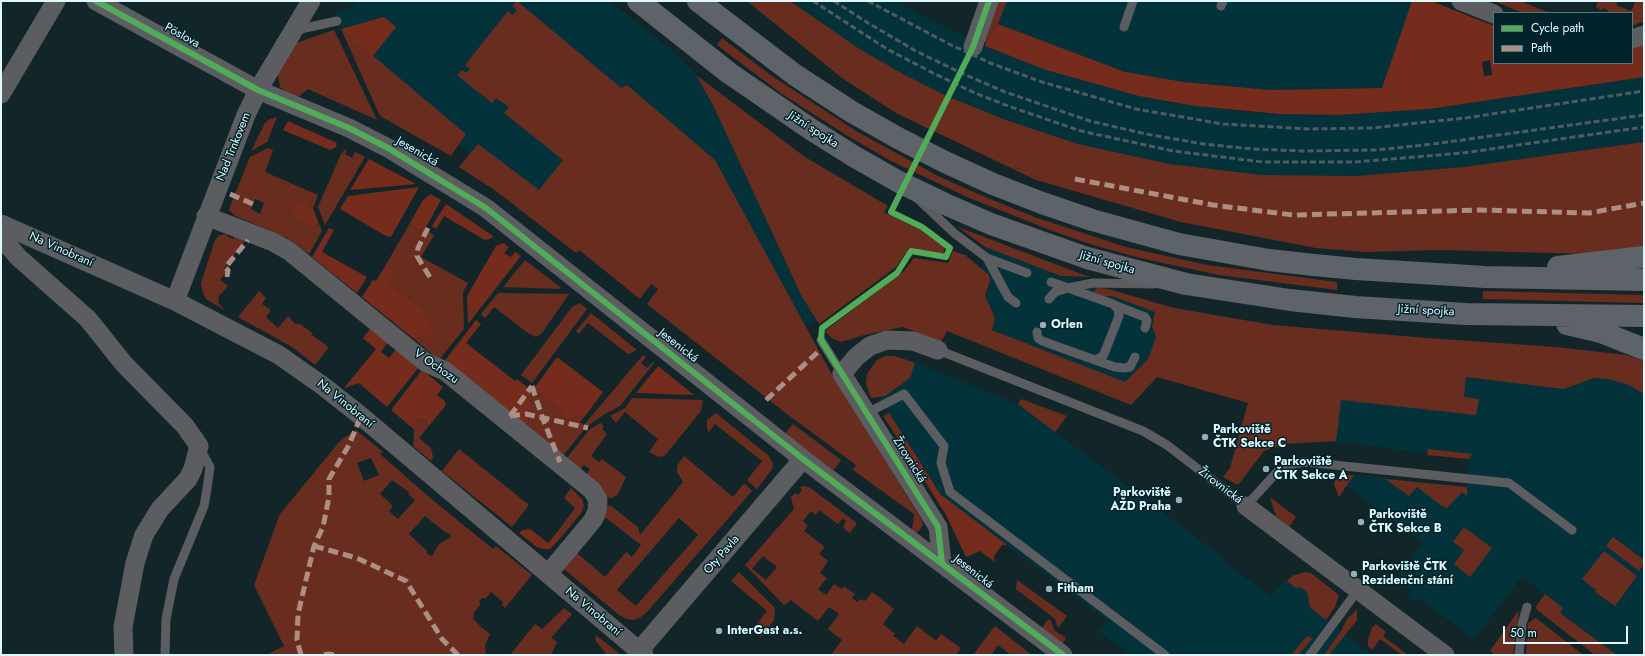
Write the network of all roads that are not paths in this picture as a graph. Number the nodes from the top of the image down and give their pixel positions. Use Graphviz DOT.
graph roads {
  1 [pos="56,1"];
  2 [pos="96,1"];
  3 [pos="311,1"];
  4 [pos="638,1"];
  5 [pos="698,1"];
  6 [pos="989,1"];
  7 [pos="1133,1"];
  8 [pos="337,20"];
  9 [pos="1124,27"];
  10 [pos="294,30"];
  11 [pos="1644,35"];
  12 [pos="1633,39"];
  13 [pos="973,47"];
  14 [pos="258,90"];
  15 [pos="1,94"];
  16 [pos="899,182"];
  17 [pos="206,216"];
  18 [pos="1,224"];
  19 [pos="1,237"];
  20 [pos="1644,256"];
  21 [pos="987,258"];
  22 [pos="1027,273"];
  23 [pos="1485,277"];
  24 [pos="1644,280"];
  25 [pos="1051,282"];
  26 [pos="1186,284"];
  27 [pos="1068,288"];
  28 [pos="1049,299"];
  29 [pos="175,301"];
  30 [pos="1016,303"];
  31 [pos="1113,304"];
  32 [pos="1515,314"];
  33 [pos="1644,316"];
  34 [pos="1145,328"];
  35 [pos="1037,332"];
  36 [pos="822,340"];
  37 [pos="1644,349"];
  38 [pos="938,350"];
  39 [pos="1135,357"];
  40 [pos="1095,360"];
  41 [pos="842,374"];
  42 [pos="867,413"];
  43 [pos="199,446"];
  44 [pos="803,459"];
  45 [pos="1246,506"];
  46 [pos="1572,530"];
  47 [pos="942,563"];
  48 [pos="548,574"];
  49 [pos="1358,590"];
  50 [pos="1527,606"];
  51 [pos="642,653"];
  52 [pos="124,655"];
  53 [pos="165,655"];
  54 [pos="1063,655"];
  55 [pos="1165,655"];
  56 [pos="1310,655"];
  57 [pos="1445,655"];
  58 [pos="1519,655"];
  1 -- 15 [label="street"];
  2 -- 14 [label="street, Pöslova"];
  3 -- 10 [label="street, Nad Trnkovem"];
  4 -- 16 [label="highway, Jižní spojka"];
  5 -- 23 [label="highway"];
  6 -- 13 [label="street"];
  7 -- 9 [label="lane"];
  8 -- 10 [label="lane"];
  10 -- 14 [label="street, Nad Trnkovem"];
  11 -- 12 [label="street"];
  14 -- 17 [label="street, Nad Trnkovem"];
  14 -- 44 [label="street, Jesenická"];
  16 -- 21 [label="lane"];
  16 -- 26 [label="highway, Jižní spojka"];
  17 -- 29 [label="street, Nad Trnkovem"];
  17 -- 48 [label="street, V Ochozu"];
  18 -- 29 [label="street, Na Vinobraní"];
  19 -- 43 [label="street"];
  20 -- 23 [label="highway"];
  21 -- 22 [label="lane"];
  21 -- 30 [label="lane"];
  23 -- 24 [label="highway"];
  25 -- 27 [label="lane"];
  26 -- 27 [label="lane"];
  26 -- 32 [label="highway, Jižní spojka"];
  27 -- 28 [label="lane"];
  27 -- 31 [label="lane"];
  29 -- 48 [label="street, Na Vinobraní"];
  31 -- 34 [label="lane"];
  31 -- 40 [label="lane"];
  32 -- 33 [label="highway, Jižní spojka"];
  32 -- 37 [label="highway"];
  35 -- 40 [label="lane"];
  36 -- 41 [label="lane"];
  38 -- 41 [label="street, Žirovnická"];
  38 -- 45 [label="lane, Žirovnická"];
  39 -- 40 [label="lane"];
  41 -- 42 [label="street, Žirovnická"];
  42 -- 47 [label="street, Žirovnická"];
  42 -- 55 [label="lane"];
  43 -- 52 [label="street"];
  43 -- 53 [label="lane"];
  44 -- 47 [label="street, Jesenická"];
  44 -- 51 [label="street, Oty Pavla"];
  45 -- 46 [label="lane"];
  45 -- 49 [label="street, Žirovnická"];
  47 -- 54 [label="street, Jesenická"];
  48 -- 51 [label="street, Na Vinobraní"];
  49 -- 56 [label="lane"];
  49 -- 57 [label="street, Žirovnická"];
  50 -- 58 [label="lane"];
}
